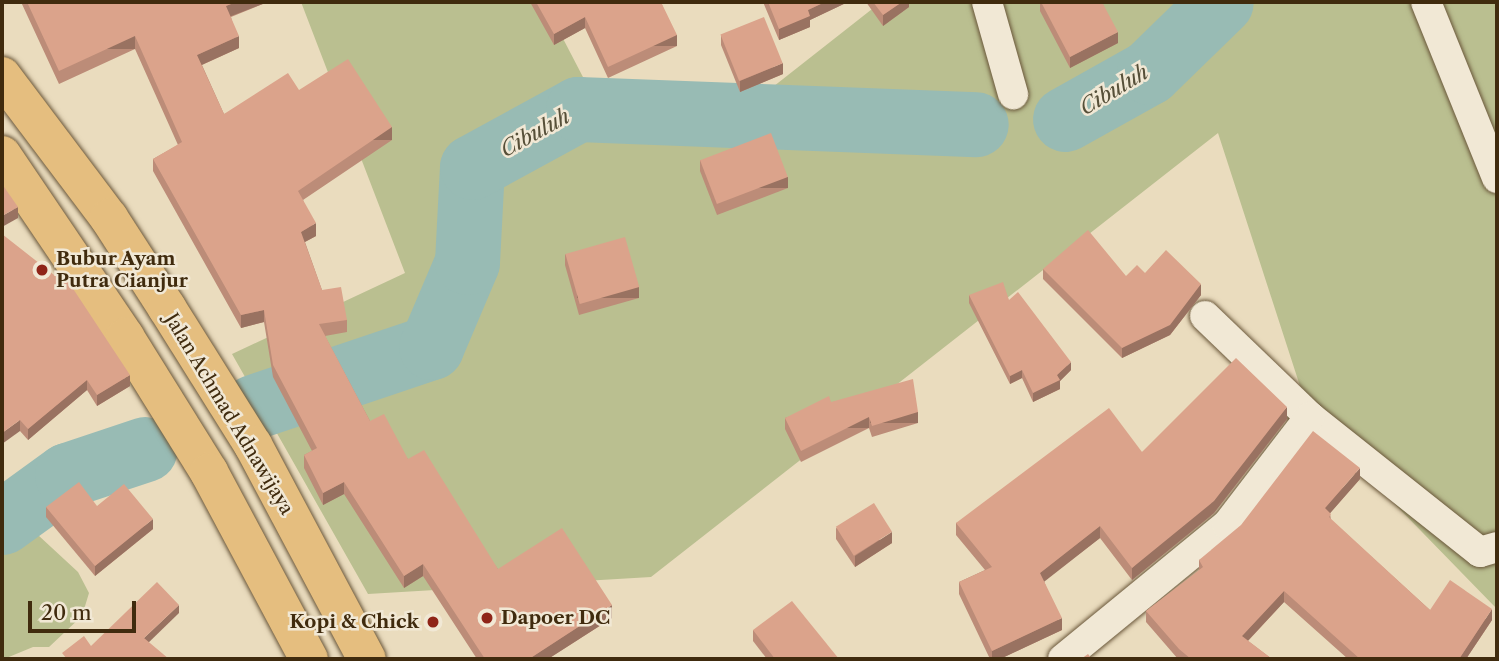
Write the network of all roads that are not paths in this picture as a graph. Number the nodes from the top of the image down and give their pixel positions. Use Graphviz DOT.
graph roads {
  1 [pos="987,2"];
  2 [pos="1426,2"];
  3 [pos="2,76"];
  4 [pos="1013,94"];
  5 [pos="2,155"];
  6 [pos="1497,177"];
  7 [pos="1205,316"];
  8 [pos="1310,417"];
  9 [pos="282,502"];
  10 [pos="238,526"];
  11 [pos="1497,547"];
  12 [pos="309,659"];
  13 [pos="367,659"];
  14 [pos="1063,659"];
  1 -- 4 [label="street"];
  2 -- 6 [label="street"];
  3 -- 9 [label="main road, Jalan Achmad Adnawijaya"];
  5 -- 10 [label="main road"];
  7 -- 8 [label="street"];
  8 -- 11 [label="street"];
  8 -- 14 [label="street"];
  9 -- 10 [label="main road"];
  9 -- 13 [label="main road, Jalan Achmad Adnawijaya"];
  10 -- 12 [label="main road"];
}
